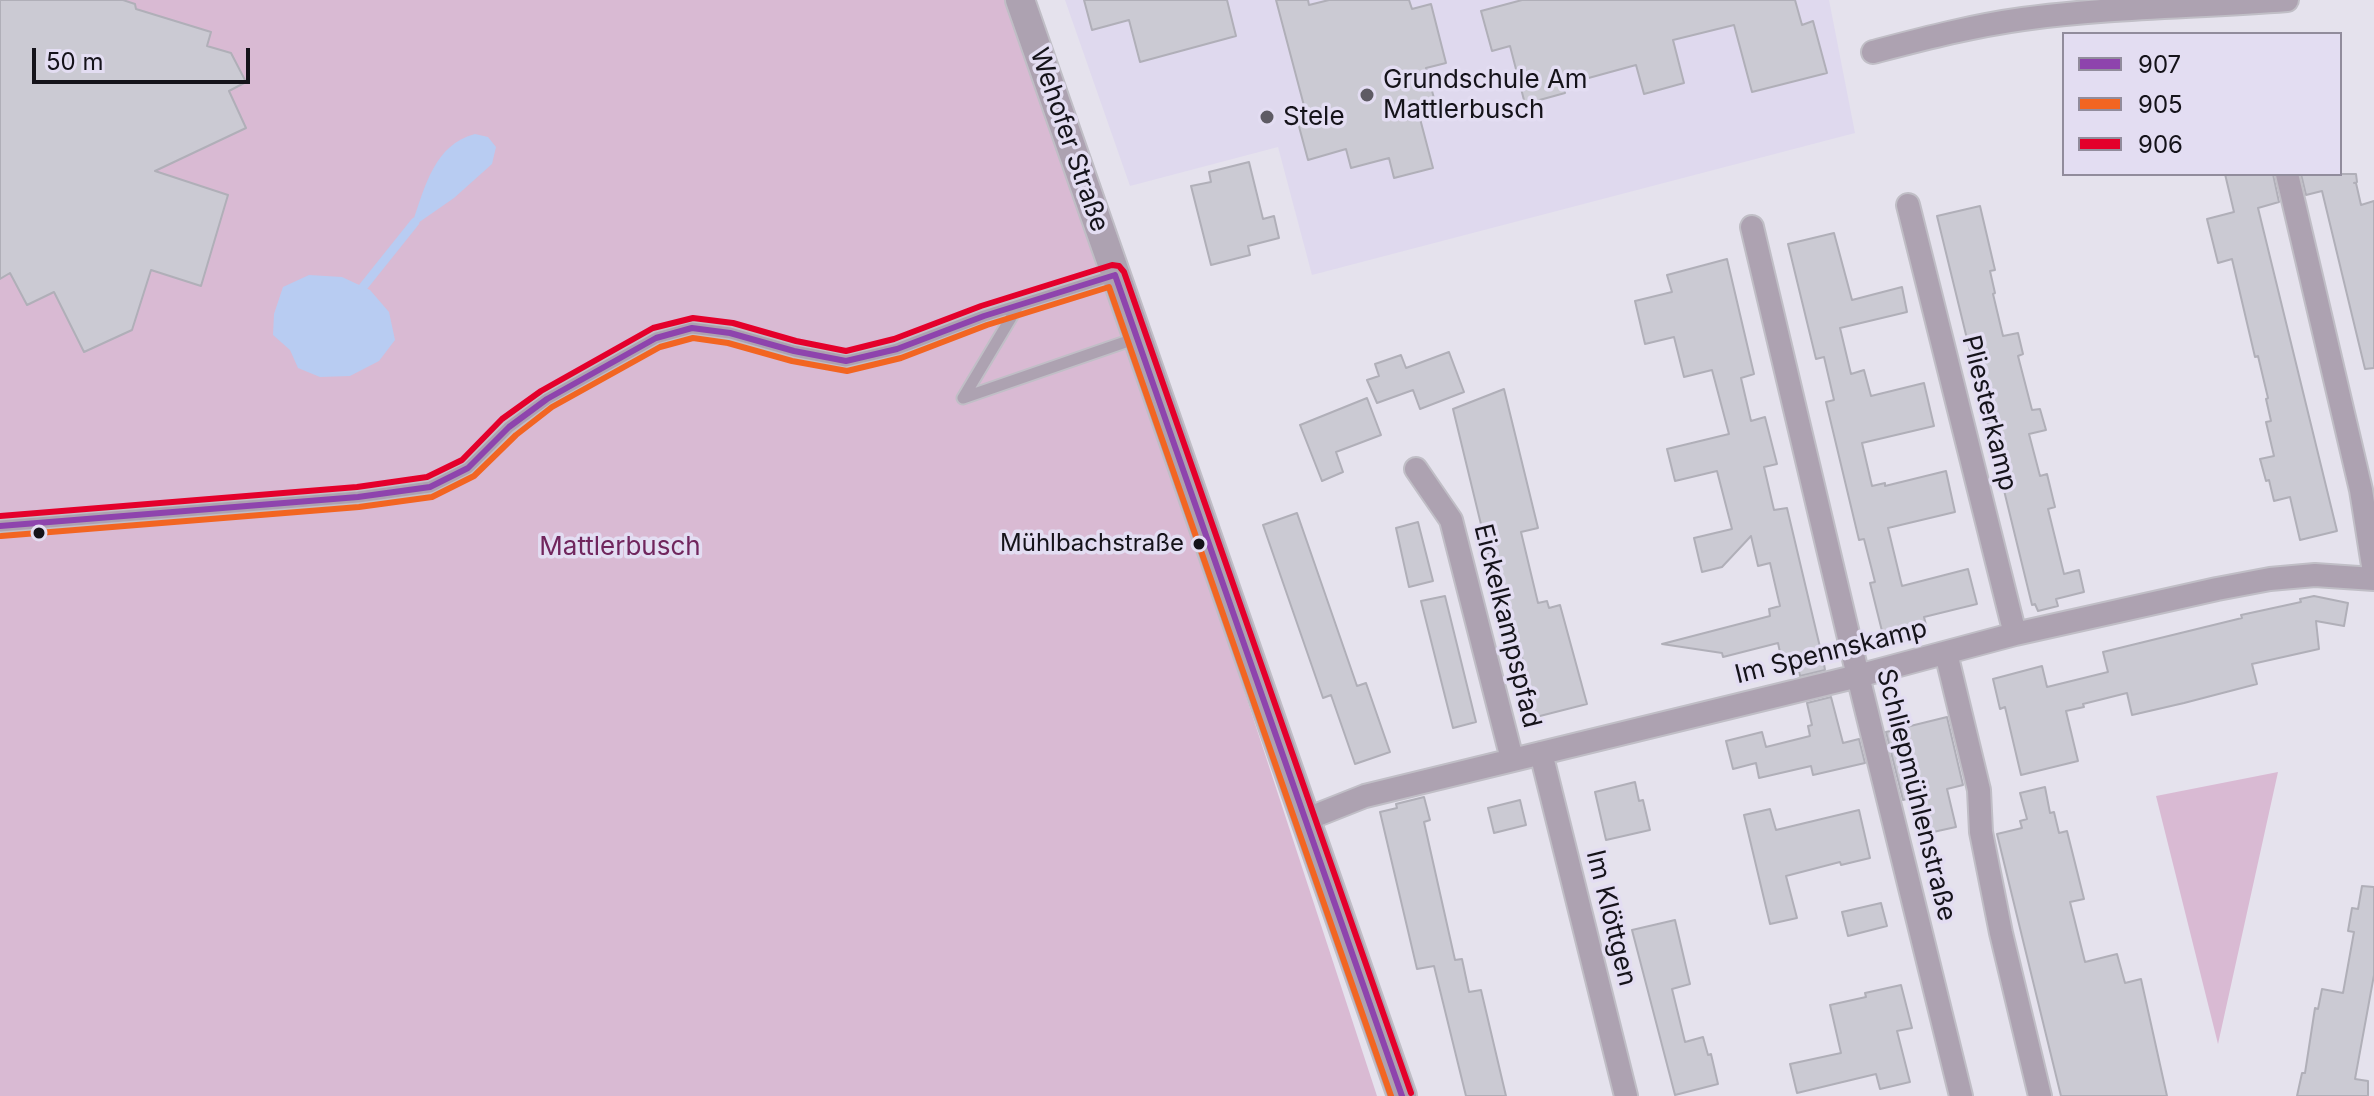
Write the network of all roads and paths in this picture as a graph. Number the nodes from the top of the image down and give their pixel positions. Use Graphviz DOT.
graph roads {
  1 [pos="1020,0"];
  2 [pos="2287,0"];
  3 [pos="1873,52"];
  4 [pos="2287,176"];
  5 [pos="1908,205"];
  6 [pos="1752,227"];
  7 [pos="1115,275"];
  8 [pos="1018,306"];
  9 [pos="1138,338"];
  10 [pos="1416,469"];
  11 [pos="0,526"];
  12 [pos="2374,572"];
  13 [pos="2374,579"];
  14 [pos="2015,634"];
  15 [pos="1946,653"];
  16 [pos="1858,676"];
  17 [pos="1541,753"];
  18 [pos="1512,759"];
  19 [pos="1307,819"];
  20 [pos="1402,1096"];
  21 [pos="1626,1096"];
  22 [pos="1961,1096"];
  23 [pos="2040,1096"];
  1 -- 7 [label="street, Wehofer Straße"];
  2 -- 3 [label="street"];
  4 -- 12 [label="street"];
  5 -- 14 [label="street, Pliesterkamp"];
  6 -- 16 [label="street, Schliepmühlenstraße"];
  7 -- 8 [label="lane"];
  7 -- 9 [label="street, Wehofer Straße"];
  8 -- 9 [label="lane"];
  8 -- 11 [label="lane"];
  9 -- 19 [label="street, Wehofer Straße"];
  10 -- 18 [label="street, Eickelkampspfad"];
  13 -- 14 [label="street, Im Spennskamp"];
  14 -- 15 [label="street, Im Spennskamp"];
  15 -- 16 [label="street, Im Spennskamp"];
  15 -- 23 [label="street, Schliepmühlenstraße"];
  16 -- 17 [label="street, Im Spennskamp"];
  16 -- 22 [label="street, Schliepmühlenstraße"];
  17 -- 18 [label="street, Im Spennskamp"];
  17 -- 21 [label="street, Im Klöttgen"];
  18 -- 19 [label="street, Im Spennskamp"];
  19 -- 20 [label="street, Wehofer Straße"];
}
